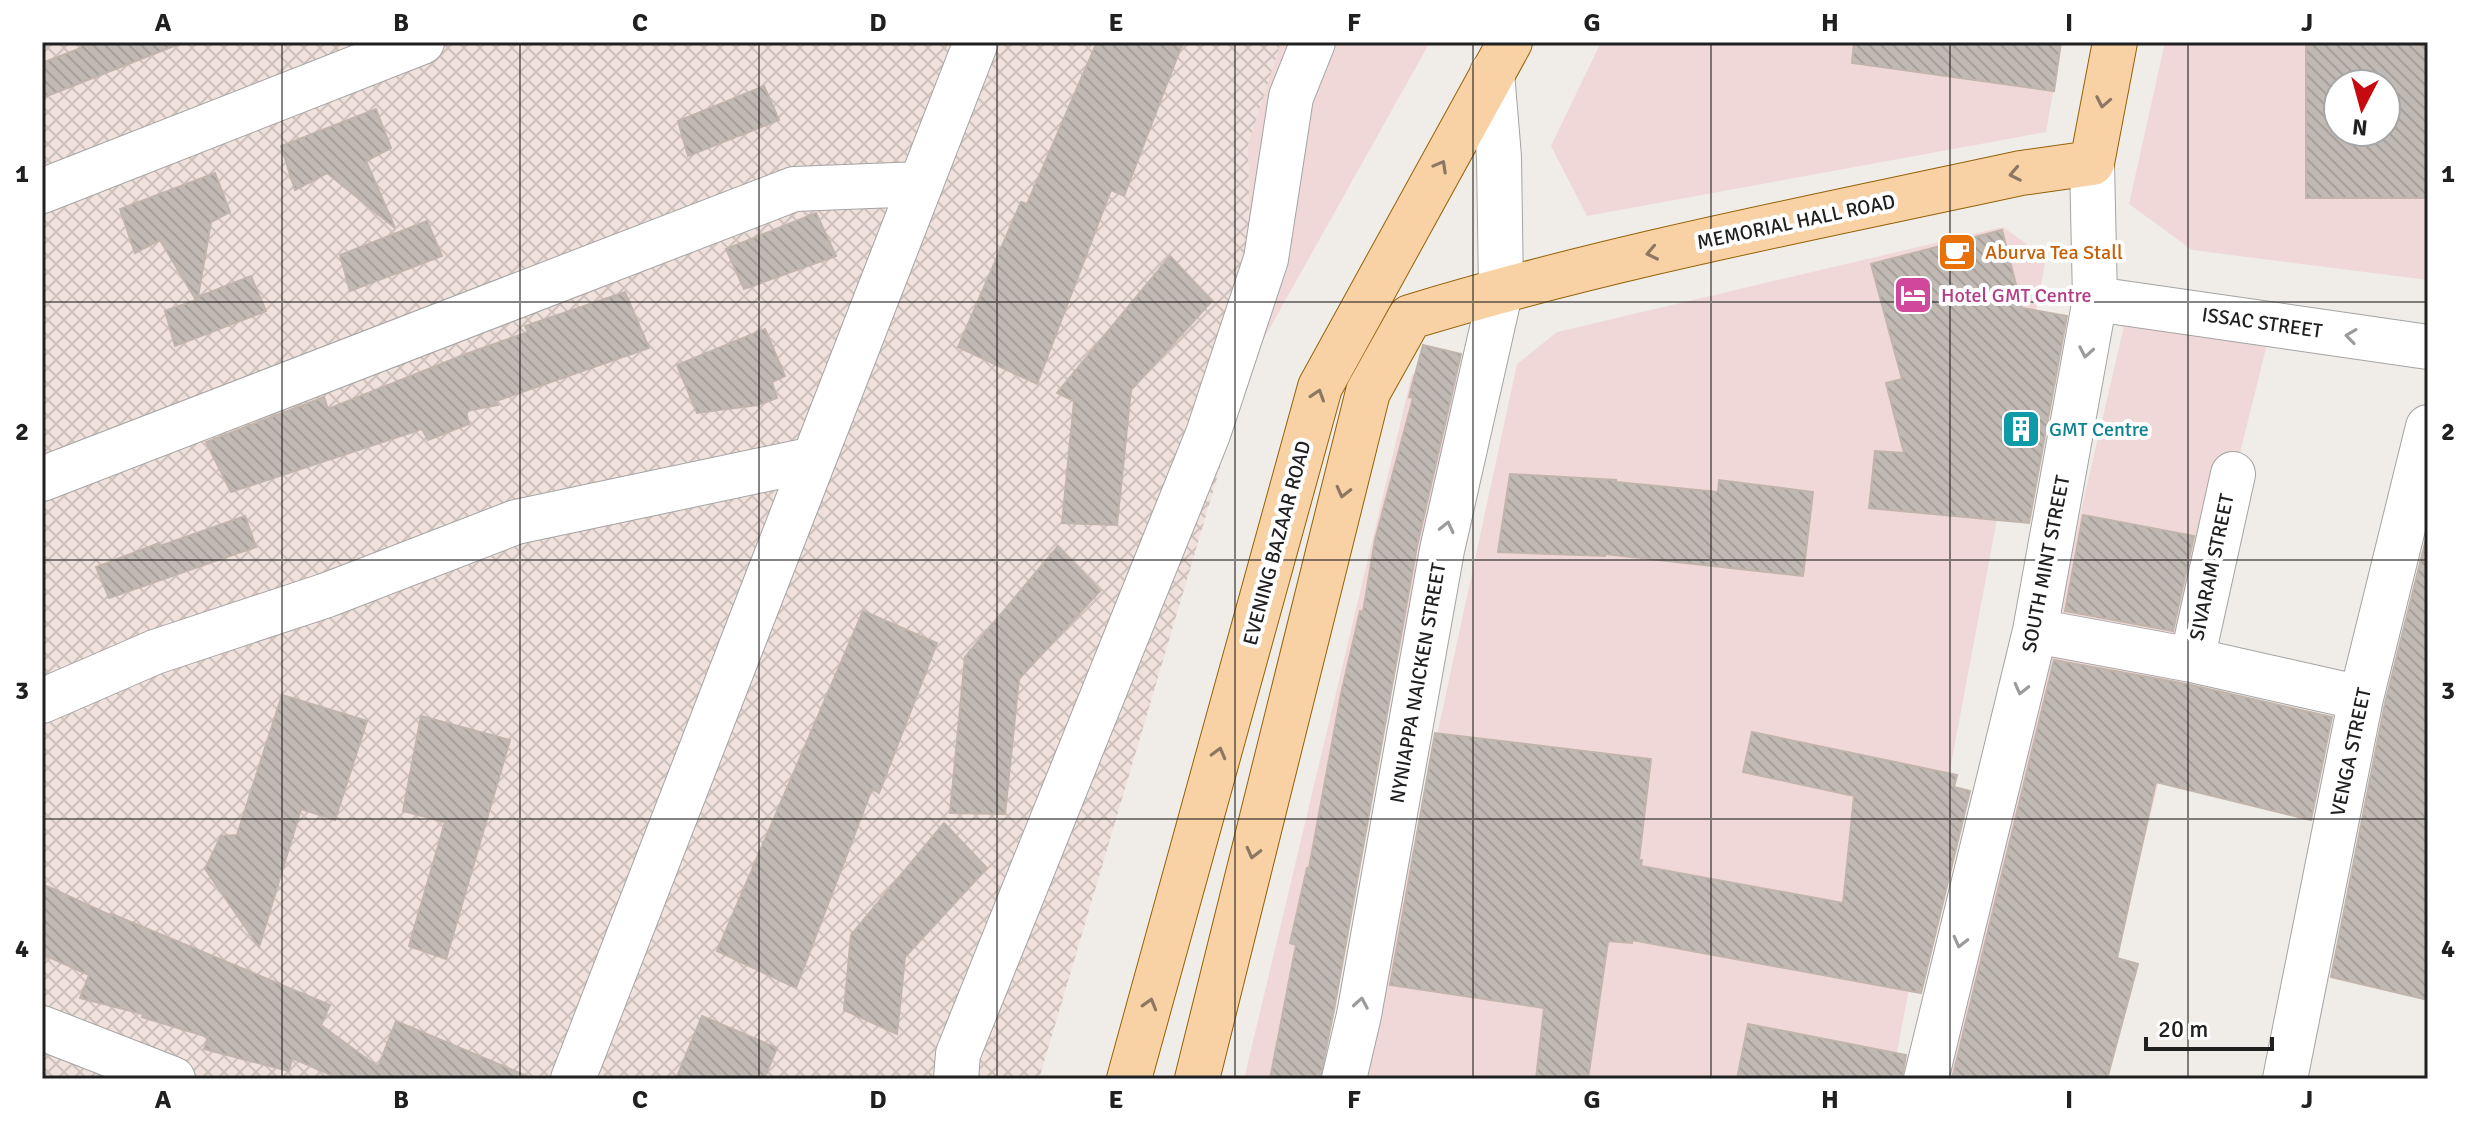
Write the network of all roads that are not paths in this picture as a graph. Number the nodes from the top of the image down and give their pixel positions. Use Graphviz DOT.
graph roads {
  1 [pos="422,42"];
  2 [pos="976,42"];
  3 [pos="1313,42"];
  4 [pos="2115,42"];
  5 [pos="1501,58"];
  6 [pos="2092,163"];
  7 [pos="921,184"];
  8 [pos="42,191"];
  9 [pos="1501,289"];
  10 [pos="2095,299"];
  11 [pos="2428,347"];
  12 [pos="2428,427"];
  13 [pos="814,459"];
  14 [pos="2233,474"];
  15 [pos="42,479"];
  16 [pos="2035,631"];
  17 [pos="2192,660"];
  18 [pos="2361,698"];
  19 [pos="42,701"];
  20 [pos="1178,901"];
  21 [pos="1237,915"];
  22 [pos="42,1028"];
  23 [pos="173,1079"];
  24 [pos="573,1079"];
  25 [pos="956,1079"];
  26 [pos="1129,1079"];
  27 [pos="1197,1079"];
  28 [pos="1344,1079"];
  29 [pos="1926,1079"];
  30 [pos="2285,1079"];
  1 -- 8 [label="street"];
  2 -- 7 [label="street"];
  3 -- 25 [label="street"];
  4 -- 6 [label="main road, SOUTH MINT STREET, one-way"];
  5 -- 9 [label="street"];
  20 -- 5 [label="main road, EVENING BAZAAR ROAD, one-way"];
  6 -- 9 [label="main road, MEMORIAL HALL ROAD, one-way"];
  6 -- 10 [label="street, SOUTH MINT STREET"];
  7 -- 13 [label="street"];
  7 -- 15 [label="street"];
  9 -- 21 [label="main road, MEMORIAL HALL ROAD, one-way"];
  28 -- 9 [label="street, NYNIAPPA NAICKEN STREET, one-way"];
  11 -- 10 [label="street, ISSAC STREET, one-way"];
  10 -- 16 [label="street, SOUTH MINT STREET, one-way"];
  12 -- 18 [label="street, VENGA STREET"];
  13 -- 19 [label="street"];
  13 -- 24 [label="street"];
  14 -- 17 [label="street, SIVARAM STREET"];
  16 -- 17 [label="street"];
  16 -- 29 [label="street, SOUTH MINT STREET, one-way"];
  17 -- 18 [label="street"];
  18 -- 30 [label="street, VENGA STREET"];
  20 -- 21 [label="main road"];
  26 -- 20 [label="main road, EVENING BAZAAR ROAD, one-way"];
  21 -- 27 [label="main road"];
  22 -- 23 [label="street"];
}
